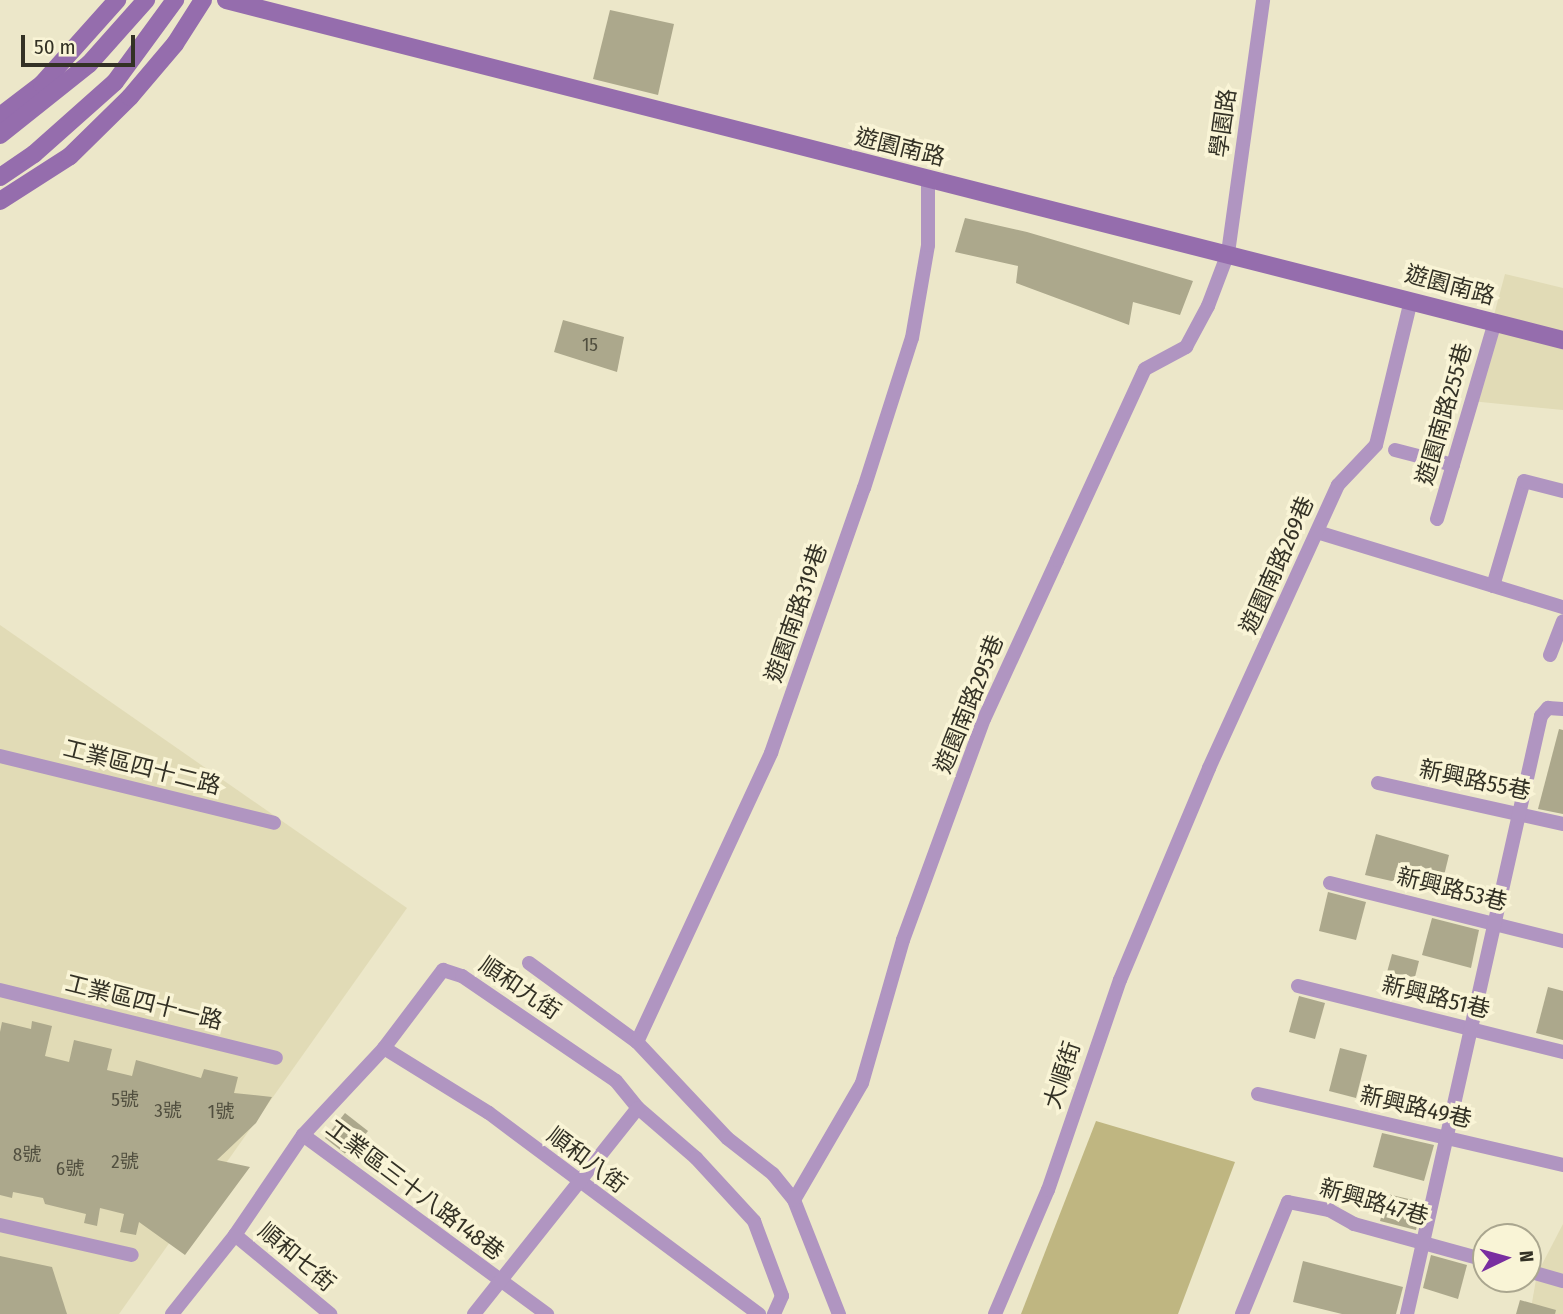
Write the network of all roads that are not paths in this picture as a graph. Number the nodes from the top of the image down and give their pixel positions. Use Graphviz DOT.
graph roads {
  1 [pos="117,0"];
  2 [pos="146,0"];
  3 [pos="175,0"];
  4 [pos="203,0"];
  5 [pos="226,0"];
  6 [pos="1263,0"];
  7 [pos="0,116"];
  8 [pos="0,135"];
  9 [pos="0,177"];
  10 [pos="928,179"];
  11 [pos="0,201"];
  12 [pos="1228,253"];
  13 [pos="1411,300"];
  14 [pos="1495,322"];
  15 [pos="1563,340"];
  16 [pos="1395,450"];
  17 [pos="1453,465"];
  18 [pos="1563,491"];
  19 [pos="1437,519"];
  20 [pos="1317,532"];
  21 [pos="1493,586"];
  22 [pos="1563,607"];
  23 [pos="1563,621"];
  24 [pos="1550,655"];
  25 [pos="1563,709"];
  26 [pos="0,756"];
  27 [pos="1378,783"];
  28 [pos="1521,813"];
  29 [pos="274,823"];
  30 [pos="1563,824"];
  31 [pos="1174,851"];
  32 [pos="1330,883"];
  33 [pos="1496,922"];
  34 [pos="1563,941"];
  35 [pos="529,962"];
  36 [pos="1298,986"];
  37 [pos="0,990"];
  38 [pos="1469,1029"];
  39 [pos="637,1042"];
  40 [pos="384,1048"];
  41 [pos="1563,1052"];
  42 [pos="276,1058"];
  43 [pos="1258,1094"];
  44 [pos="638,1108"];
  45 [pos="303,1135"];
  46 [pos="1447,1137"];
  47 [pos="1563,1165"];
  48 [pos="576,1181"];
  49 [pos="794,1200"];
  50 [pos="0,1225"];
  51 [pos="235,1235"];
  52 [pos="1424,1241"];
  53 [pos="132,1255"];
  54 [pos="1472,1256"];
  55 [pos="1542,1275"];
  56 [pos="1563,1281"];
  57 [pos="500,1282"];
  58 [pos="172,1314"];
  59 [pos="330,1314"];
  60 [pos="474,1314"];
  61 [pos="547,1314"];
  62 [pos="760,1314"];
  63 [pos="774,1314"];
  64 [pos="839,1314"];
  65 [pos="995,1314"];
  66 [pos="1242,1314"];
  67 [pos="1407,1314"];
  1 -- 7 [label="street"];
  2 -- 8 [label="street"];
  3 -- 9 [label="street"];
  4 -- 11 [label="street"];
  5 -- 10 [label="street, 遊園南路"];
  6 -- 12 [label="street, 學園路"];
  10 -- 12 [label="street, 遊園南路"];
  10 -- 39 [label="street, 遊園南路319巷"];
  12 -- 13 [label="street, 遊園南路"];
  12 -- 49 [label="street, 遊園南路295巷"];
  13 -- 14 [label="street, 遊園南路"];
  13 -- 20 [label="street, 遊園南路269巷"];
  14 -- 15 [label="street, 遊園南路"];
  14 -- 17 [label="street, 遊園南路255巷"];
  16 -- 17 [label="street"];
  17 -- 19 [label="street, 遊園南路255巷"];
  18 -- 21 [label="street"];
  20 -- 21 [label="street"];
  20 -- 31 [label="street, 遊園南路269巷"];
  21 -- 22 [label="street"];
  23 -- 24 [label="street"];
  25 -- 28 [label="street"];
  26 -- 29 [label="street, 工業區四十二路"];
  27 -- 28 [label="street, 新興路55巷"];
  28 -- 30 [label="street, 新興路55巷"];
  28 -- 33 [label="street"];
  31 -- 65 [label="street, 大順街"];
  32 -- 33 [label="street, 新興路53巷"];
  33 -- 34 [label="street, 新興路53巷"];
  33 -- 38 [label="street"];
  35 -- 39 [label="street"];
  36 -- 38 [label="street, 新興路51巷"];
  37 -- 42 [label="street, 工業區四十一路"];
  38 -- 41 [label="street, 新興路51巷"];
  38 -- 46 [label="street"];
  39 -- 49 [label="street"];
  40 -- 44 [label="street, 順和九街"];
  40 -- 45 [label="street, 順和九街"];
  40 -- 48 [label="street, 順和八街"];
  43 -- 46 [label="street, 新興路49巷"];
  44 -- 48 [label="street"];
  44 -- 63 [label="street, 順和九街"];
  45 -- 51 [label="street, 順和九街"];
  45 -- 57 [label="street, 工業區三十八路148巷"];
  46 -- 47 [label="street, 新興路49巷"];
  46 -- 52 [label="street"];
  48 -- 57 [label="street"];
  48 -- 62 [label="street, 順和八街"];
  49 -- 64 [label="street"];
  50 -- 53 [label="street"];
  51 -- 58 [label="street, 順和九街"];
  51 -- 59 [label="street, 順和七街"];
  52 -- 54 [label="street, 新興路47巷"];
  52 -- 66 [label="street, 新興路47巷"];
  52 -- 67 [label="street"];
  55 -- 56 [label="street"];
  57 -- 60 [label="street"];
  57 -- 61 [label="street, 工業區三十八路148巷"];
}
